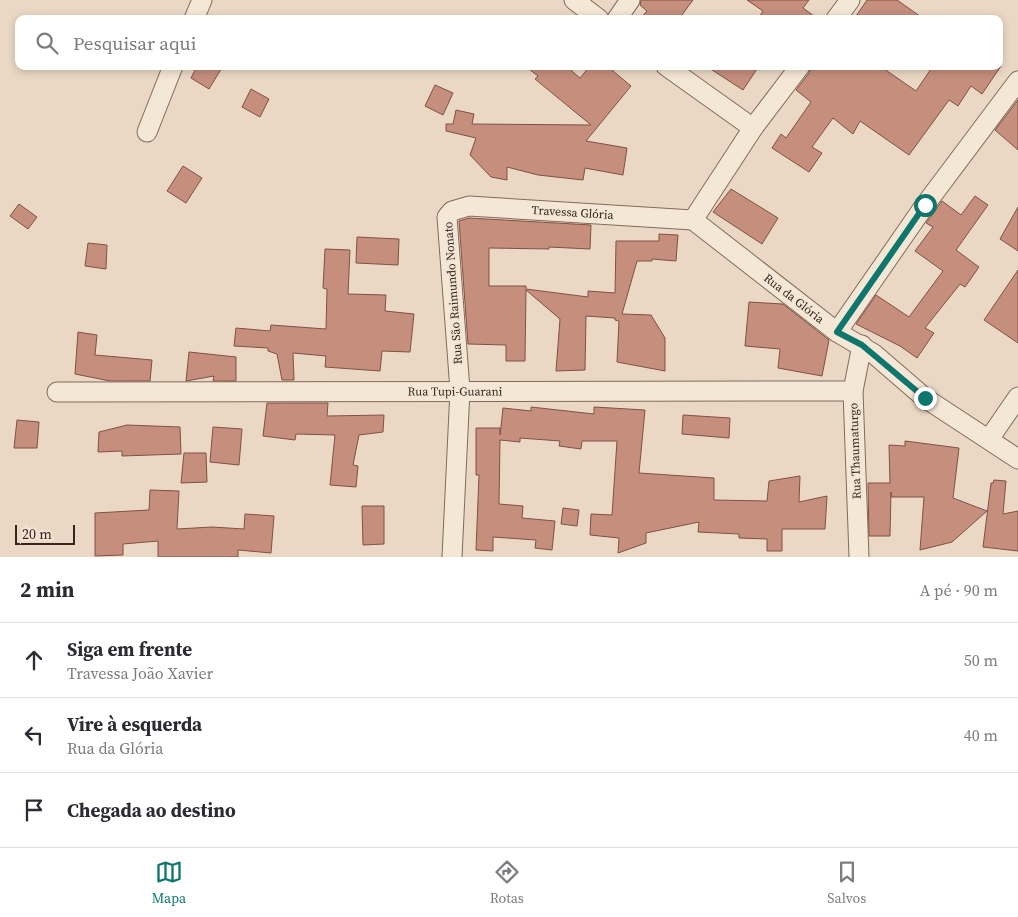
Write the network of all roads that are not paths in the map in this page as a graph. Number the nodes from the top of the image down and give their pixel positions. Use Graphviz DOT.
graph roads {
  1 [pos="202,0"];
  2 [pos="574,0"];
  3 [pos="630,0"];
  4 [pos="850,0"];
  5 [pos="196,15"];
  6 [pos="594,15"];
  7 [pos="620,15"];
  8 [pos="839,15"];
  9 [pos="171,70"];
  10 [pos="672,70"];
  11 [pos="797,70"];
  12 [pos="1018,81"];
  13 [pos="753,128"];
  14 [pos="147,132"];
  15 [pos="452,211"];
  16 [pos="693,220"];
  17 [pos="837,332"];
  18 [pos="862,345"];
  19 [pos="460,390"];
  20 [pos="853,391"];
  21 [pos="57,392"];
  22 [pos="1018,397"];
  23 [pos="989,439"];
  24 [pos="1018,459"];
  25 [pos="452,557"];
  26 [pos="859,557"];
  1 -- 5 [label="street"];
  2 -- 6 [label="street"];
  3 -- 7 [label="street"];
  4 -- 8 [label="street"];
  9 -- 14 [label="street"];
  10 -- 13 [label="street"];
  11 -- 13 [label="street"];
  12 -- 17 [label="street"];
  13 -- 16 [label="street"];
  15 -- 16 [label="street, Travessa Glória"];
  15 -- 19 [label="street, Rua São Raimundo Nonato"];
  16 -- 17 [label="street, Rua da Glória"];
  17 -- 18 [label="street, Rua da Glória"];
  18 -- 20 [label="street, Rua Thaumaturgo"];
  18 -- 23 [label="street, Rua da Glória"];
  19 -- 20 [label="street, Rua Tupi-Guarani"];
  19 -- 21 [label="street, Rua Tupi-Guarani"];
  19 -- 25 [label="street, Rua São Raimundo Nonato"];
  20 -- 26 [label="street, Rua Thaumaturgo"];
  22 -- 23 [label="street"];
  23 -- 24 [label="street, Rua da Glória"];
}
